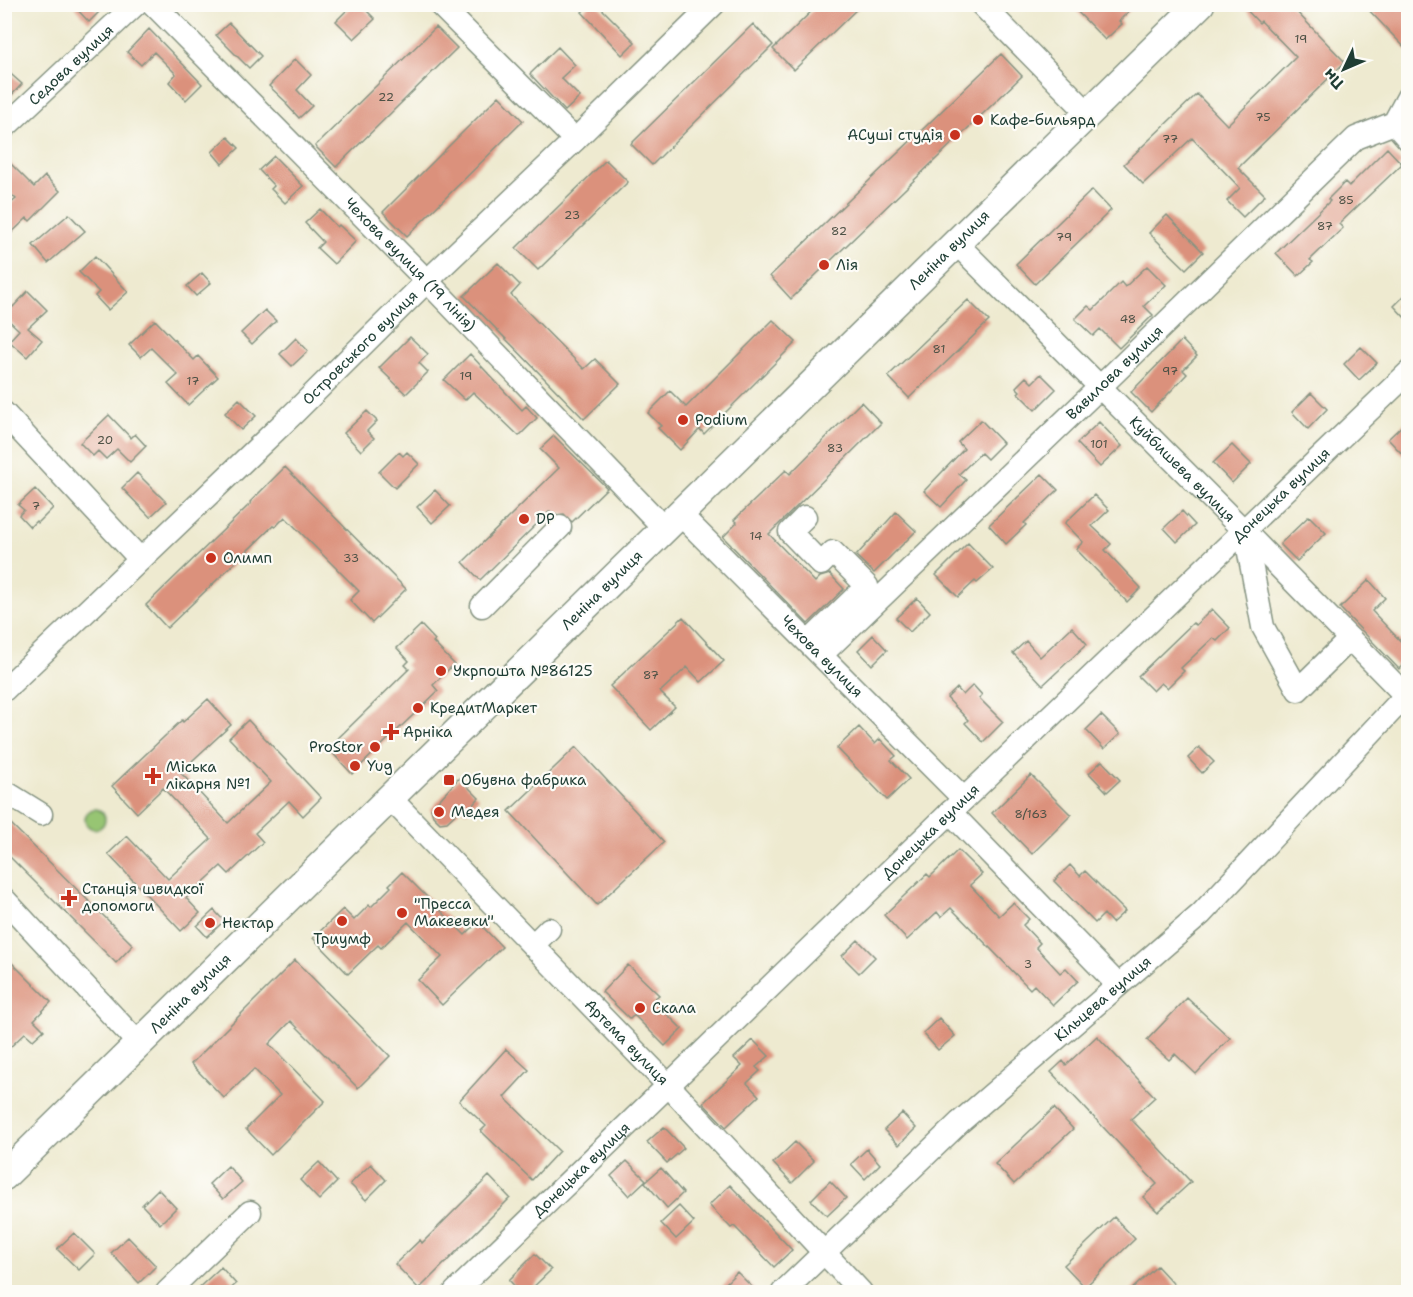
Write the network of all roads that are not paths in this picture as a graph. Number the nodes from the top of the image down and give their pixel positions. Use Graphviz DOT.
graph roads {
  1 [pos="136,4"];
  2 [pos="153,4"];
  3 [pos="440,4"];
  4 [pos="714,4"];
  5 [pos="981,4"];
  6 [pos="1200,4"];
  7 [pos="1408,98"];
  8 [pos="1088,113"];
  9 [pos="4,128"];
  10 [pos="1401,131"];
  11 [pos="575,140"];
  12 [pos="956,243"];
  13 [pos="427,281"];
  14 [pos="1408,373"];
  15 [pos="1100,387"];
  16 [pos="4,413"];
  17 [pos="806,517"];
  18 [pos="672,521"];
  19 [pos="560,527"];
  20 [pos="1245,532"];
  21 [pos="140,559"];
  22 [pos="482,606"];
  23 [pos="1350,639"];
  24 [pos="821,655"];
  25 [pos="4,690"];
  26 [pos="1407,694"];
  27 [pos="4,791"];
  28 [pos="390,798"];
  29 [pos="957,806"];
  30 [pos="41,814"];
  31 [pos="4,899"];
  32 [pos="549,929"];
  33 [pos="533,945"];
  34 [pos="1118,985"];
  35 [pos="139,1044"];
  36 [pos="668,1085"];
  37 [pos="4,1176"];
  38 [pos="250,1212"];
  39 [pos="825,1253"];
  40 [pos="167,1293"];
  41 [pos="455,1293"];
  42 [pos="783,1293"];
  43 [pos="861,1293"];
  1 -- 9 [label="street, Седова вулиця"];
  2 -- 13 [label="street, Чехова вулиця (19 лiнiя)"];
  3 -- 11 [label="street"];
  4 -- 11 [label="street, Островського вулиця"];
  5 -- 8 [label="street"];
  6 -- 8 [label="main road, Леніна вулиця"];
  7 -- 10 [label="street, Вавилова вулиця"];
  8 -- 12 [label="main road, Леніна вулиця"];
  10 -- 15 [label="street, Вавилова вулиця"];
  11 -- 13 [label="street, Островського вулиця"];
  12 -- 15 [label="street, Куйбишева вулиця"];
  12 -- 18 [label="main road, Леніна вулиця"];
  13 -- 18 [label="street, Чехова вулиця (19 лiнiя)"];
  13 -- 21 [label="street, Островського вулиця"];
  14 -- 20 [label="street, Донецька вулиця"];
  15 -- 20 [label="street, Куйбишева вулиця"];
  15 -- 24 [label="street, Вавилова вулиця"];
  16 -- 21 [label="street"];
  17 -- 24 [label="street"];
  18 -- 24 [label="street, Чехова вулиця"];
  18 -- 28 [label="main road, Леніна вулиця"];
  19 -- 22 [label="street"];
  20 -- 23 [label="street, Куйбишева вулиця"];
  20 -- 23 [label="street"];
  20 -- 29 [label="street, Донецька вулиця"];
  21 -- 25 [label="street, Островського вулиця"];
  23 -- 26 [label="street, Куйбишева вулиця"];
  24 -- 29 [label="street, Чехова вулиця"];
  26 -- 34 [label="street, Кільцева вулиця"];
  27 -- 30 [label="street"];
  28 -- 33 [label="street, Артема вулиця"];
  28 -- 35 [label="main road, Леніна вулиця"];
  29 -- 34 [label="street, Чехова вулиця"];
  29 -- 36 [label="street, Донецька вулиця"];
  31 -- 35 [label="street"];
  32 -- 33 [label="street"];
  33 -- 36 [label="street, Артема вулиця"];
  34 -- 39 [label="street, Кільцева вулиця"];
  35 -- 37 [label="main road, Леніна вулиця"];
  36 -- 39 [label="street, Артема вулиця"];
  36 -- 41 [label="street, Донецька вулиця"];
  38 -- 40 [label="street"];
  39 -- 42 [label="street, Кільцева вулиця"];
  39 -- 43 [label="street, Артема вулиця"];
}
